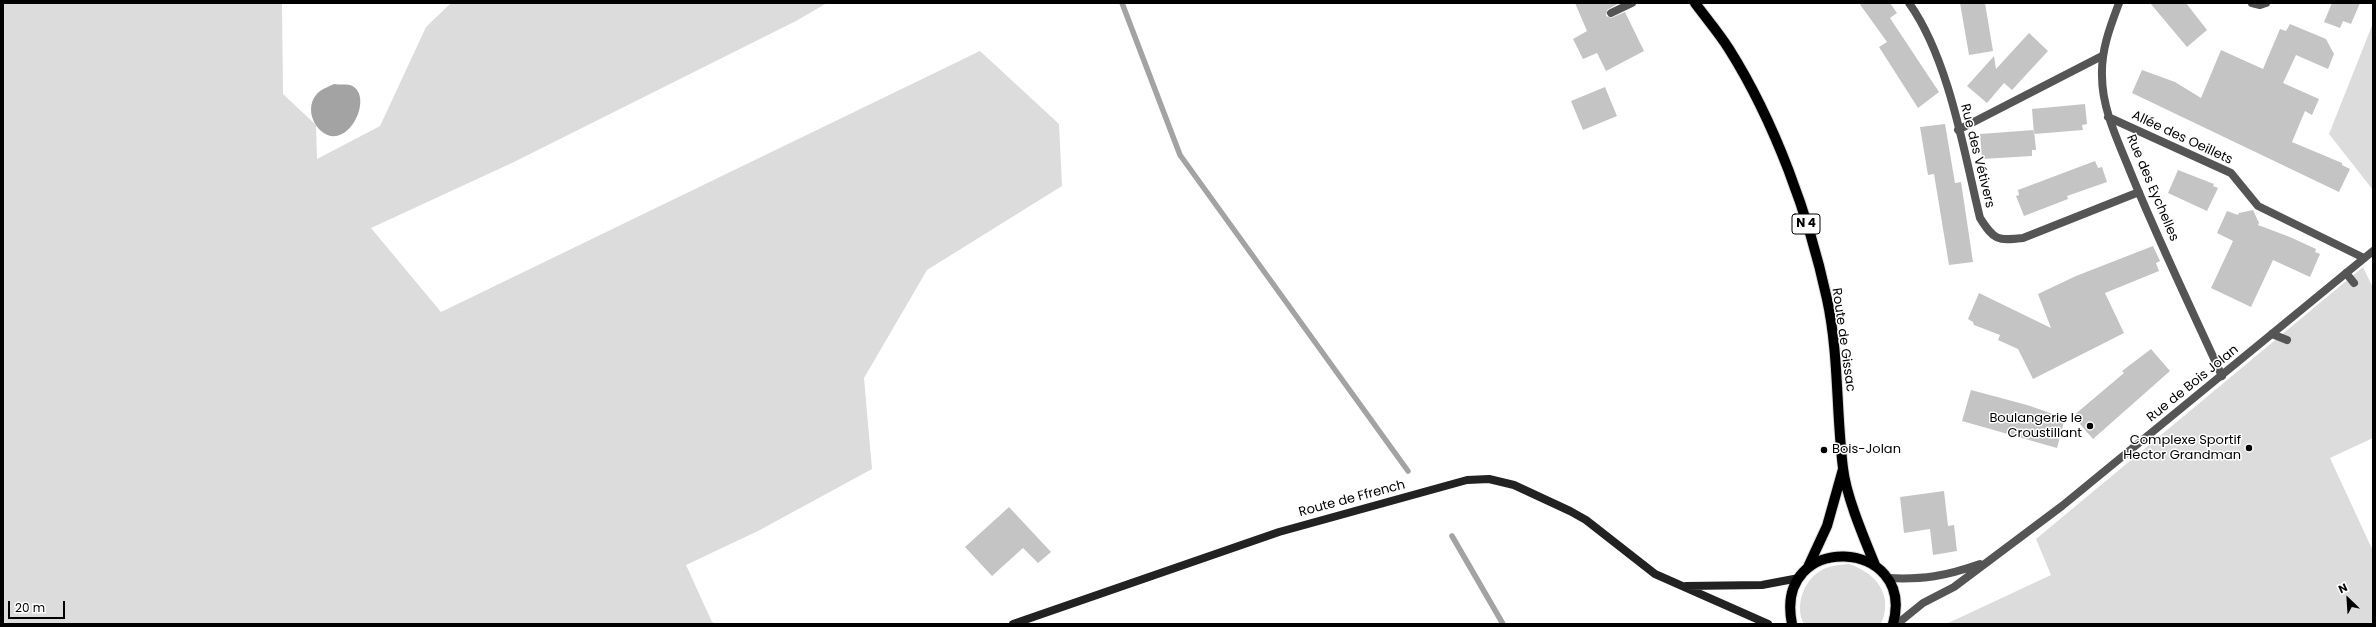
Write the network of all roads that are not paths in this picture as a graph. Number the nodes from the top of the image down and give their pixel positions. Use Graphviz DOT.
graph roads {
  1 [pos="1632,3"];
  2 [pos="1695,3"];
  3 [pos="1910,3"];
  4 [pos="2119,3"];
  5 [pos="2252,3"];
  6 [pos="2266,3"];
  7 [pos="1612,13"];
  8 [pos="2102,56"];
  9 [pos="2108,117"];
  10 [pos="1958,130"];
  11 [pos="2139,192"];
  12 [pos="2373,251"];
  13 [pos="2364,258"];
  14 [pos="2346,273"];
  15 [pos="2354,283"];
  16 [pos="2272,334"];
  17 [pos="2288,340"];
  18 [pos="2222,376"];
  19 [pos="1843,470"];
  20 [pos="1988,561"];
  21 [pos="1875,565"];
  22 [pos="1808,568"];
  23 [pos="1799,578"];
  24 [pos="1887,578"];
  25 [pos="1681,586"];
  26 [pos="1013,624"];
  27 [pos="1768,624"];
  28 [pos="1792,624"];
  29 [pos="1893,624"];
  30 [pos="1897,624"];
  1 -- 7 [label="street"];
  2 -- 19 [label="main road, Route de Gissac / N 4"];
  3 -- 10 [label="street, Rue des Vétivers"];
  4 -- 8 [label="street, Rue des Eychelles"];
  5 -- 6 [label="street"];
  8 -- 9 [label="street, Rue des Eychelles"];
  8 -- 10 [label="street"];
  9 -- 11 [label="street, Rue des Eychelles"];
  9 -- 13 [label="street, Allée des Oeillets"];
  10 -- 11 [label="street, Rue des Vétivers"];
  11 -- 18 [label="street, Rue des Eychelles"];
  12 -- 13 [label="street, Rue de Bois Jolan"];
  13 -- 14 [label="street, Rue de Bois Jolan"];
  14 -- 15 [label="street"];
  14 -- 16 [label="street, Rue de Bois Jolan"];
  16 -- 17 [label="street"];
  16 -- 18 [label="street, Rue de Bois Jolan"];
  18 -- 20 [label="street, Rue de Bois Jolan"];
  19 -- 21 [label="main road, Route de Gissac / N 4"];
  19 -- 22 [label="main road, Route de Gissac / N 4"];
  20 -- 24 [label="street, Rue de Bois Jolan"];
  20 -- 30 [label="street, Rue de Bois Jolan"];
  21 -- 22 [label="main road"];
  21 -- 24 [label="main road"];
  22 -- 23 [label="main road"];
  23 -- 25 [label="main road, Route de Ffrench"];
  23 -- 28 [label="main road"];
  24 -- 29 [label="main road"];
  25 -- 26 [label="main road, Route de Ffrench"];
  25 -- 27 [label="main road, Route de Ffrench"];
}
